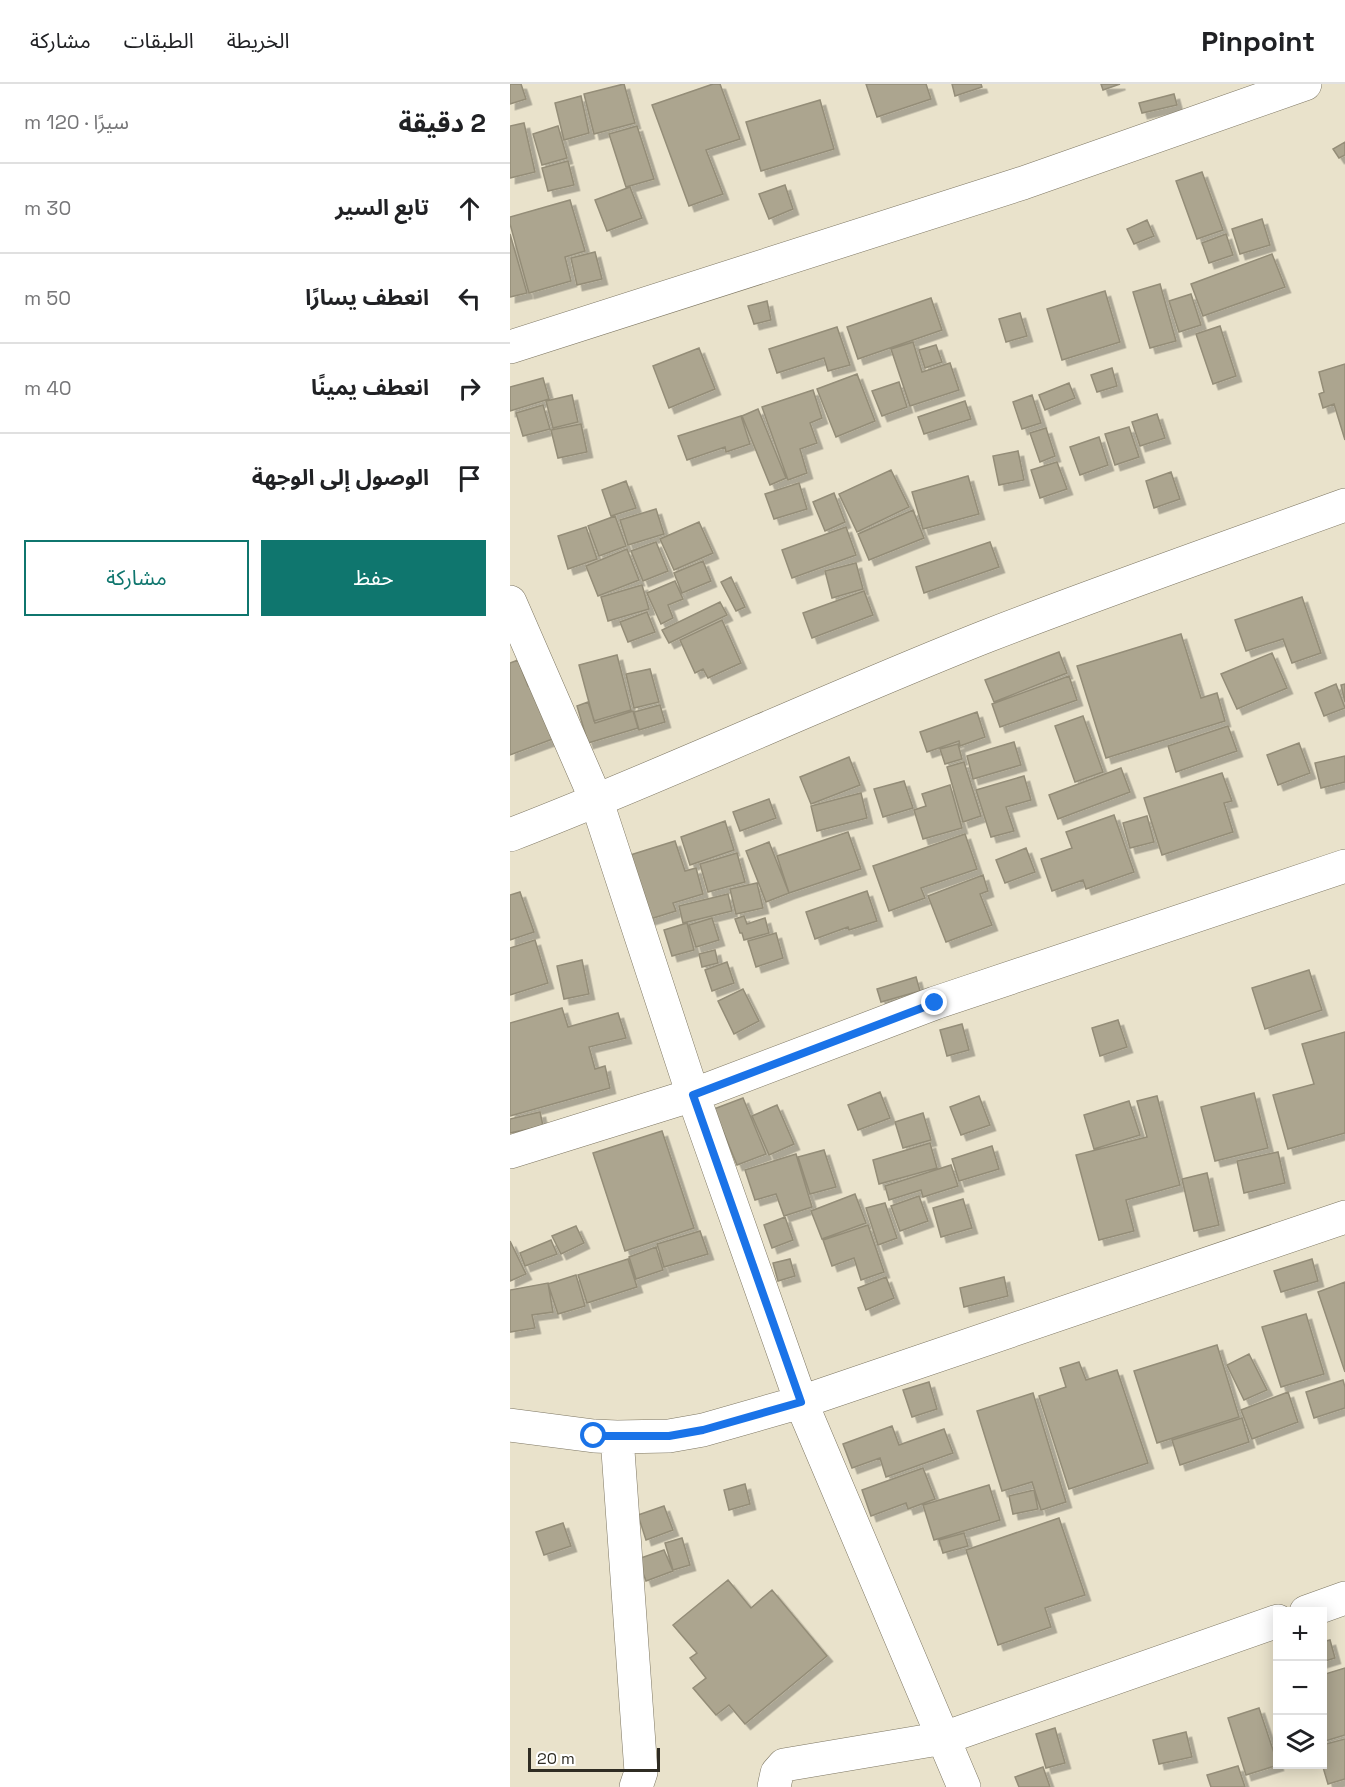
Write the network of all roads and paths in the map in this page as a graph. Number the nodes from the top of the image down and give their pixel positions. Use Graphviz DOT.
graph roads {
  1 [pos="1305,84"];
  2 [pos="510,347"];
  3 [pos="1345,505"];
  4 [pos="510,602"];
  5 [pos="597,802"];
  6 [pos="510,835"];
  7 [pos="1345,866"];
  8 [pos="693,1095"];
  9 [pos="510,1152"];
  10 [pos="1345,1217"];
  11 [pos="801,1402"];
  12 [pos="510,1425"];
  13 [pos="617,1437"];
  14 [pos="1345,1598"];
  15 [pos="1318,1607"];
  16 [pos="1273,1623"];
  17 [pos="944,1738"];
  18 [pos="636,1787"];
  19 [pos="774,1787"];
  20 [pos="964,1787"];
  1 -- 2 [label="street"];
  3 -- 5 [label="street"];
  4 -- 5 [label="street"];
  5 -- 6 [label="street"];
  5 -- 8 [label="street"];
  7 -- 8 [label="street"];
  8 -- 9 [label="street"];
  8 -- 11 [label="street"];
  10 -- 11 [label="street"];
  11 -- 13 [label="street"];
  11 -- 17 [label="street"];
  12 -- 13 [label="street"];
  13 -- 18 [label="street"];
  14 -- 15 [label="street"];
  16 -- 17 [label="street"];
  17 -- 19 [label="street"];
  17 -- 20 [label="street"];
}
